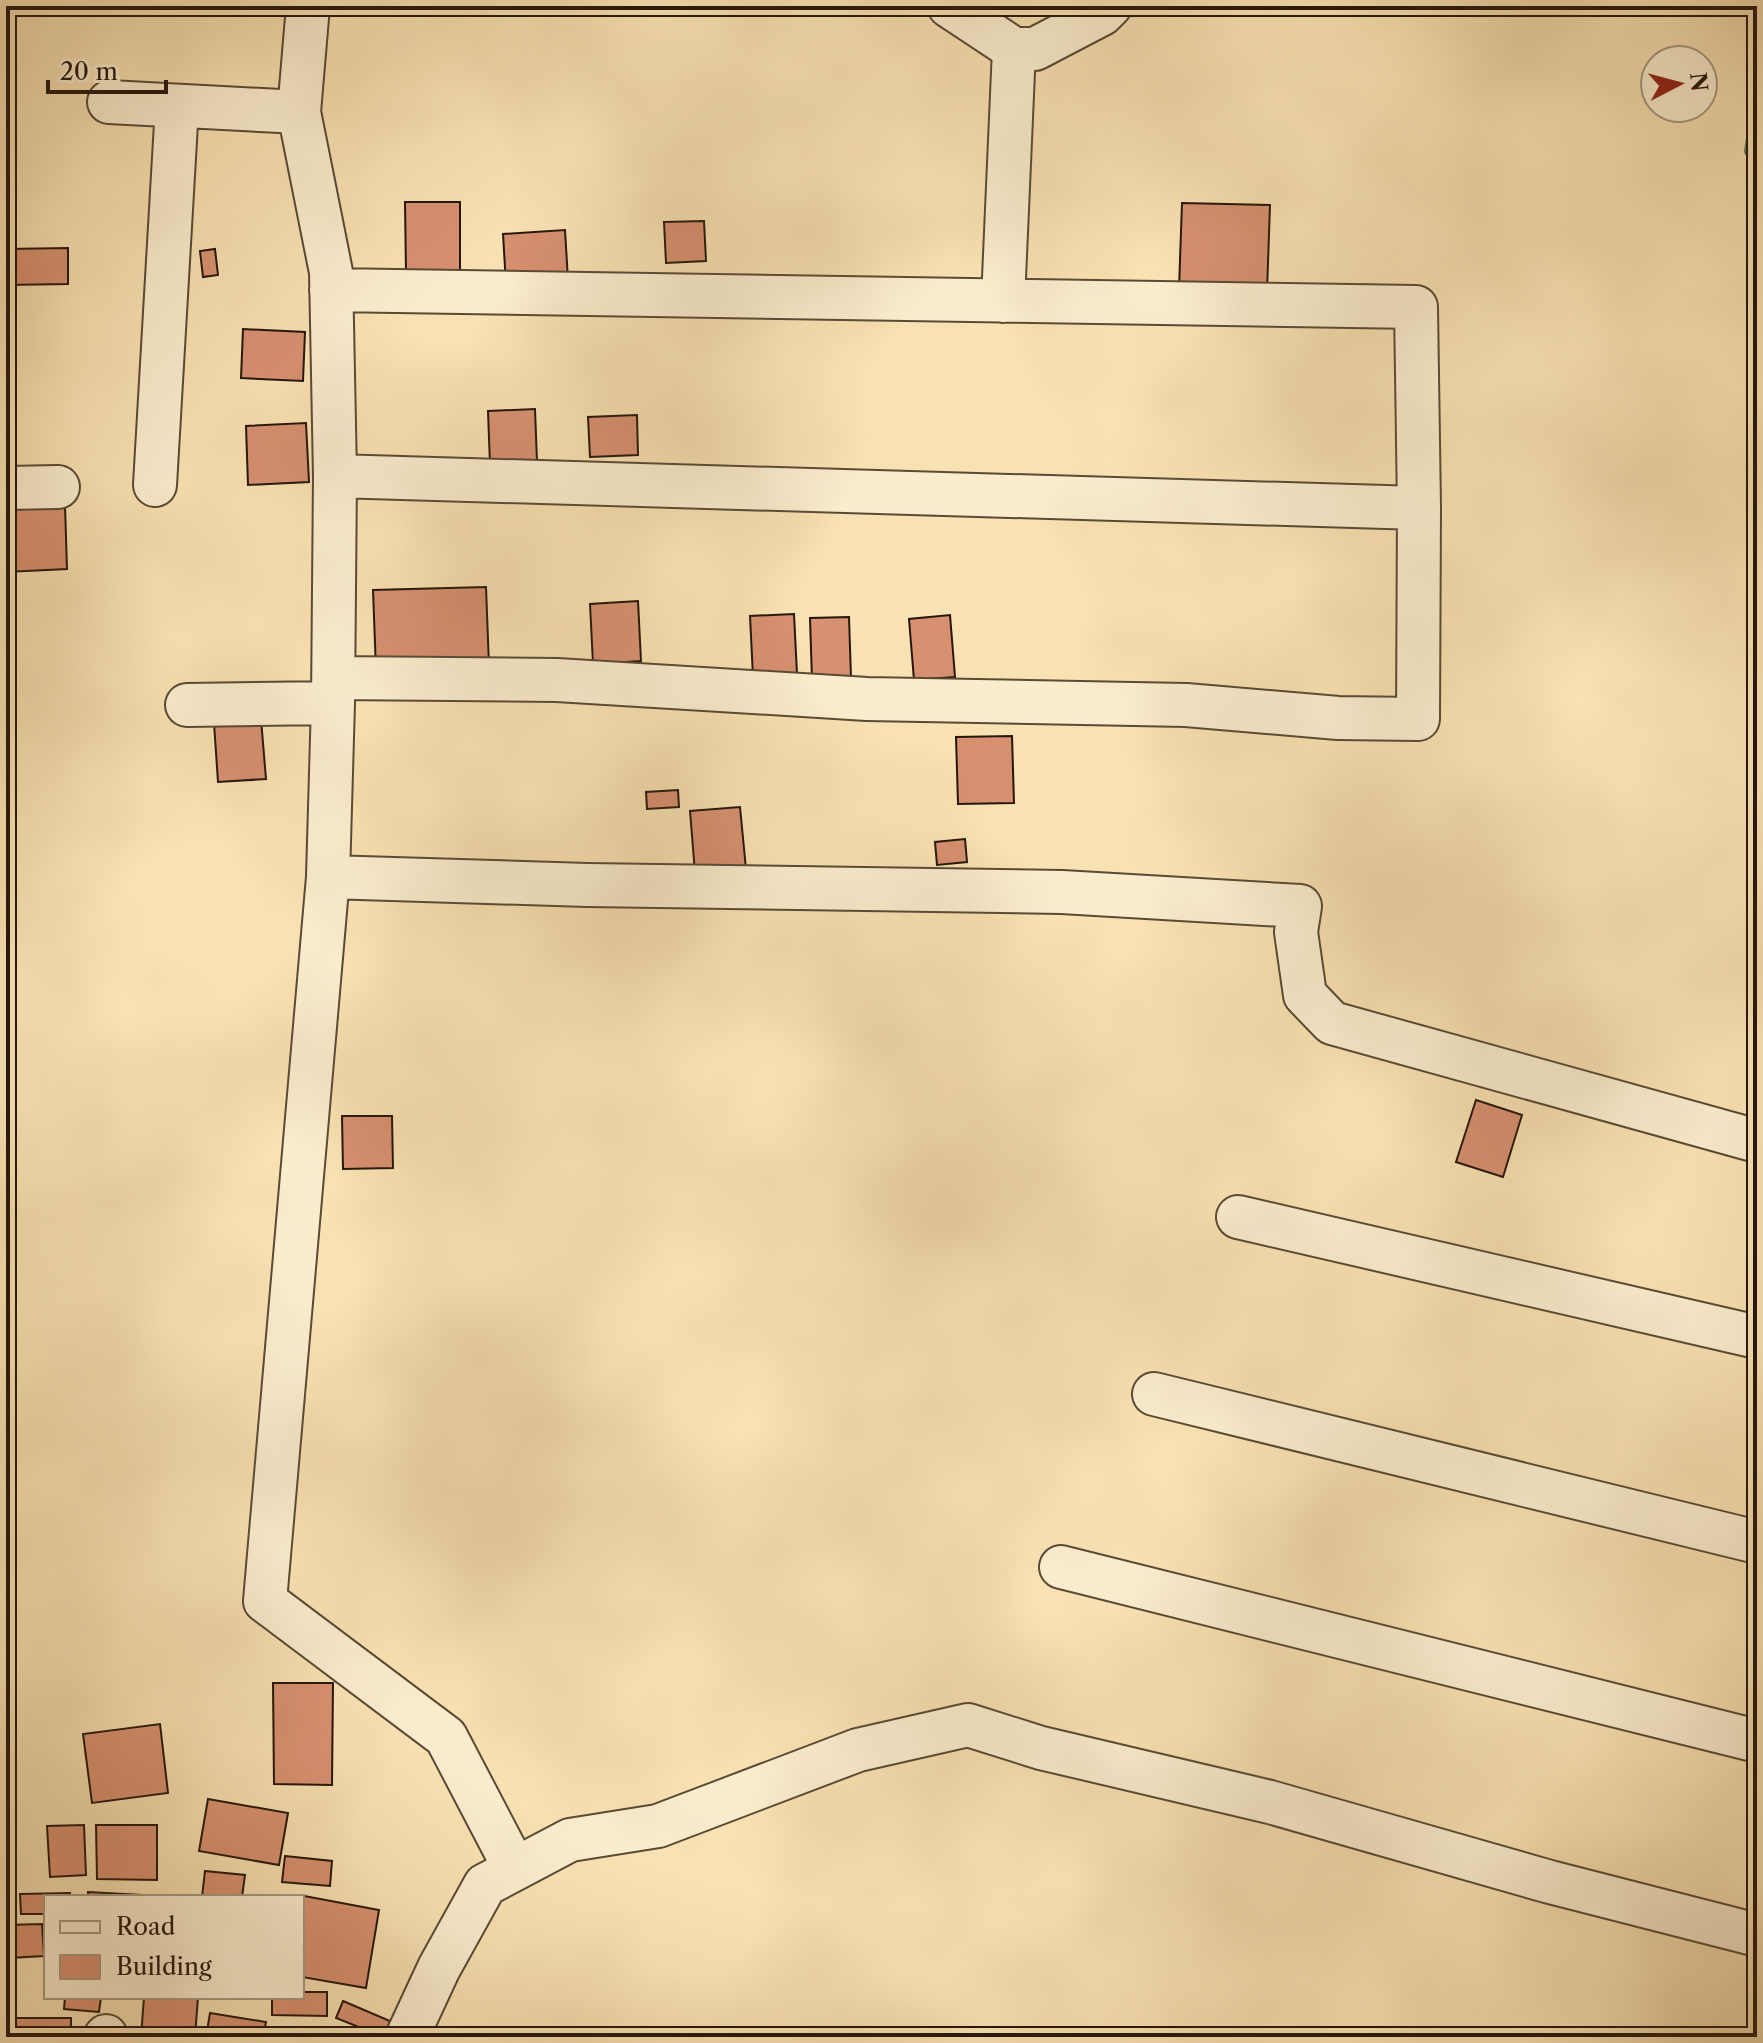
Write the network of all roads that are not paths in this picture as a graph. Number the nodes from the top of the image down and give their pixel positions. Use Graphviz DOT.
graph roads {
  1 [pos="308,6"];
  2 [pos="949,6"];
  3 [pos="1110,6"];
  4 [pos="1014,49"];
  5 [pos="109,102"];
  6 [pos="177,106"];
  7 [pos="299,112"];
  8 [pos="331,290"];
  9 [pos="1003,301"];
  10 [pos="335,476"];
  11 [pos="155,485"];
  12 [pos="58,487"];
  13 [pos="6,488"];
  14 [pos="1419,508"];
  15 [pos="334,690"];
  16 [pos="187,705"];
  17 [pos="328,877"];
  18 [pos="1757,1141"];
  19 [pos="1238,1217"];
  20 [pos="1757,1337"];
  21 [pos="1154,1394"];
  22 [pos="1757,1542"];
  23 [pos="1061,1567"];
  24 [pos="1757,1741"];
  25 [pos="515,1869"];
  26 [pos="1757,1935"];
  27 [pos="407,2037"];
  1 -- 7 [label="street"];
  2 -- 4 [label="street"];
  3 -- 4 [label="street"];
  4 -- 9 [label="street"];
  5 -- 6 [label="street"];
  6 -- 7 [label="street"];
  6 -- 11 [label="street"];
  7 -- 8 [label="street"];
  8 -- 9 [label="street"];
  8 -- 10 [label="street"];
  9 -- 14 [label="street"];
  10 -- 14 [label="street"];
  10 -- 15 [label="street"];
  12 -- 13 [label="street"];
  14 -- 15 [label="street"];
  15 -- 16 [label="street"];
  15 -- 17 [label="street"];
  17 -- 18 [label="street"];
  17 -- 25 [label="street"];
  19 -- 20 [label="street"];
  21 -- 22 [label="street"];
  23 -- 24 [label="street"];
  25 -- 26 [label="street"];
  25 -- 27 [label="street"];
}
